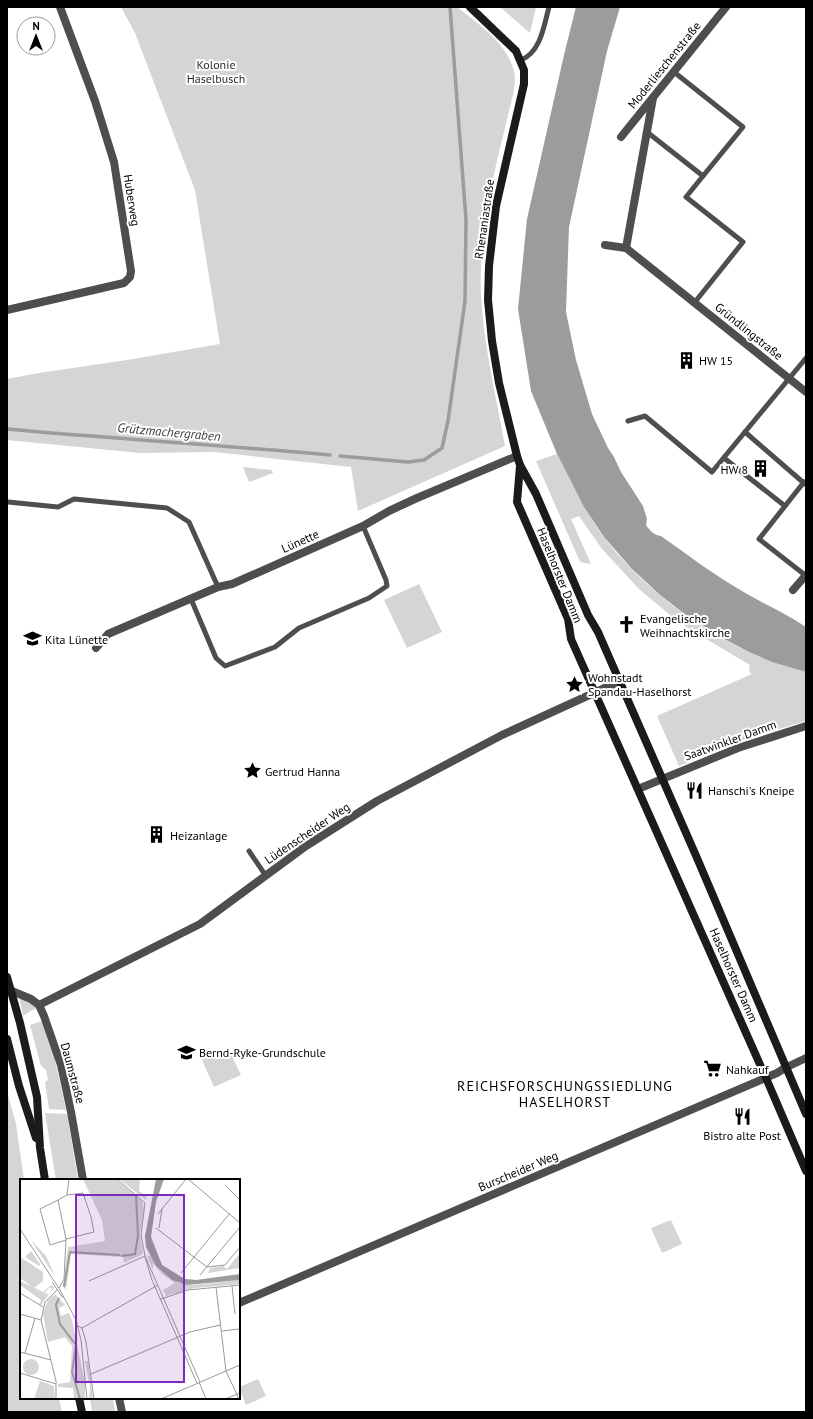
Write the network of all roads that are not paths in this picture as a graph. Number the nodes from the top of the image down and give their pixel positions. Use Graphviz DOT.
graph roads {
  1 [pos="60,7"];
  2 [pos="470,7"];
  3 [pos="549,7"];
  4 [pos="726,7"];
  5 [pos="521,60"];
  6 [pos="674,72"];
  7 [pos="654,97"];
  8 [pos="647,132"];
  9 [pos="621,137"];
  10 [pos="703,176"];
  11 [pos="605,245"];
  12 [pos="626,248"];
  13 [pos="695,302"];
  14 [pos="7,310"];
  15 [pos="806,358"];
  16 [pos="789,378"];
  17 [pos="806,392"];
  18 [pos="628,421"];
  19 [pos="745,432"];
  20 [pos="517,456"];
  21 [pos="724,458"];
  22 [pos="520,465"];
  23 [pos="805,484"];
  24 [pos="8,502"];
  25 [pos="785,506"];
  26 [pos="363,526"];
  27 [pos="806,575"];
  28 [pos="218,587"];
  29 [pos="793,590"];
  30 [pos="191,599"];
  31 [pos="96,648"];
  32 [pos="620,681"];
  33 [pos="596,692"];
  34 [pos="806,726"];
  35 [pos="662,779"];
  36 [pos="638,789"];
  37 [pos="249,851"];
  38 [pos="266,876"];
  39 [pos="7,977"];
  40 [pos="12,991"];
  41 [pos="39,1005"];
  42 [pos="7,1039"];
  43 [pos="806,1058"];
  44 [pos="785,1068"];
  45 [pos="766,1078"];
  46 [pos="806,1114"];
  47 [pos="40,1148"];
  48 [pos="806,1171"];
  49 [pos="45,1179"];
  50 [pos="84,1179"];
  51 [pos="240,1303"];
  52 [pos="79,1399"];
  53 [pos="120,1399"];
  54 [pos="82,1412"];
  55 [pos="122,1412"];
  1 -- 14 [label="street, Huberweg"];
  2 -- 5 [label="street, Rhenaniastraße"];
  3 -- 5 [label="lane"];
  4 -- 6 [label="street, Moderlieschenstraße"];
  5 -- 20 [label="street, Rhenaniastraße"];
  6 -- 7 [label="street, Moderlieschenstraße"];
  6 -- 10 [label="lane"];
  7 -- 8 [label="street"];
  7 -- 9 [label="street, Moderlieschenstraße"];
  8 -- 10 [label="lane"];
  8 -- 12 [label="street"];
  10 -- 13 [label="lane"];
  11 -- 12 [label="street, Gründlingstraße"];
  12 -- 13 [label="street, Gründlingstraße"];
  13 -- 16 [label="street, Gründlingstraße"];
  15 -- 16 [label="lane"];
  16 -- 17 [label="street, Gründlingstraße"];
  16 -- 19 [label="lane"];
  18 -- 21 [label="lane"];
  19 -- 21 [label="lane"];
  19 -- 23 [label="lane"];
  20 -- 22 [label="street, Haselhorster Damm"];
  20 -- 26 [label="street, Lünette"];
  21 -- 25 [label="lane"];
  22 -- 32 [label="street, Haselhorster Damm"];
  22 -- 33 [label="street, Haselhorster Damm"];
  23 -- 25 [label="lane"];
  24 -- 28 [label="lane"];
  25 -- 27 [label="lane"];
  26 -- 28 [label="street, Lünette"];
  26 -- 30 [label="lane"];
  27 -- 29 [label="street"];
  28 -- 30 [label="street, Lünette"];
  30 -- 31 [label="street, Lünette"];
  32 -- 33 [label="street"];
  32 -- 35 [label="street, Haselhorster Damm"];
  33 -- 36 [label="street, Haselhorster Damm"];
  33 -- 38 [label="street, Lüdenscheider Weg"];
  34 -- 35 [label="street, Saatwinkler Damm"];
  35 -- 36 [label="street"];
  35 -- 44 [label="street, Haselhorster Damm"];
  36 -- 45 [label="street, Haselhorster Damm"];
  37 -- 38 [label="lane"];
  38 -- 41 [label="street, Lüdenscheider Weg"];
  39 -- 40 [label="street"];
  40 -- 41 [label="street"];
  40 -- 47 [label="street"];
  41 -- 50 [label="street, Daumstraße"];
  42 -- 47 [label="street"];
  43 -- 44 [label="street, Burscheider Weg"];
  44 -- 45 [label="street, Burscheider Weg"];
  44 -- 46 [label="street, Haselhorster Damm"];
  45 -- 48 [label="street, Haselhorster Damm"];
  45 -- 51 [label="street, Burscheider Weg"];
  47 -- 49 [label="street"];
  52 -- 54 [label="street"];
  53 -- 55 [label="street"];
}
